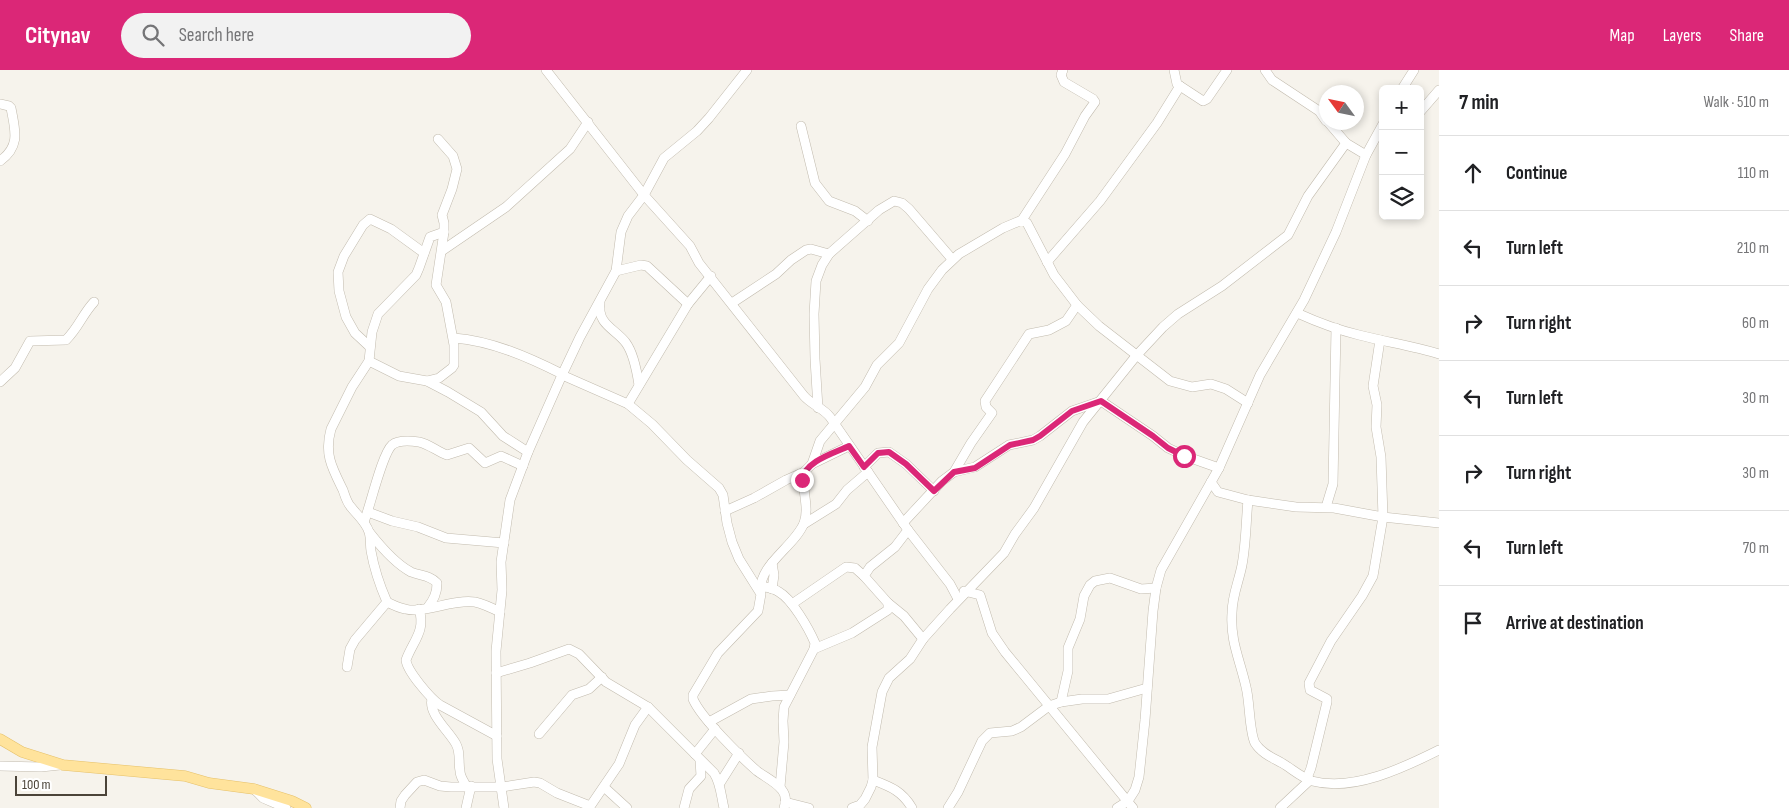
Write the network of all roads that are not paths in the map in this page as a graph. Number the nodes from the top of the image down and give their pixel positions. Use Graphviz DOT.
graph roads {
  1 [pos="546,70"];
  2 [pos="747,70"];
  3 [pos="1063,70"];
  4 [pos="1174,70"];
  5 [pos="1227,70"];
  6 [pos="1265,70"];
  7 [pos="1414,70"];
  8 [pos="1405,85"];
  9 [pos="1180,86"];
  10 [pos="1439,90"];
  11 [pos="0,104"];
  12 [pos="1424,107"];
  13 [pos="1319,111"];
  14 [pos="588,122"];
  15 [pos="801,126"];
  16 [pos="1334,130"];
  17 [pos="1381,130"];
  18 [pos="438,139"];
  19 [pos="1346,143"];
  20 [pos="1366,155"];
  21 [pos="0,161"];
  22 [pos="644,195"];
  23 [pos="1022,220"];
  24 [pos="868,221"];
  25 [pos="444,232"];
  26 [pos="443,250"];
  27 [pos="424,253"];
  28 [pos="828,254"];
  29 [pos="952,259"];
  30 [pos="1047,262"];
  31 [pos="616,271"];
  32 [pos="711,276"];
  33 [pos="601,300"];
  34 [pos="94,302"];
  35 [pos="732,303"];
  36 [pos="688,304"];
  37 [pos="1077,305"];
  38 [pos="1297,313"];
  39 [pos="1336,328"];
  40 [pos="454,338"];
  41 [pos="1380,340"];
  42 [pos="370,347"];
  43 [pos="1439,354"];
  44 [pos="1136,356"];
  45 [pos="369,361"];
  46 [pos="562,374"];
  47 [pos="427,381"];
  48 [pos="0,382"];
  49 [pos="639,385"];
  50 [pos="1101,401"];
  51 [pos="1248,403"];
  52 [pos="628,404"];
  53 [pos="818,408"];
  54 [pos="834,424"];
  55 [pos="849,446"];
  56 [pos="528,452"];
  57 [pos="812,464"];
  58 [pos="523,466"];
  59 [pos="1219,468"];
  60 [pos="866,470"];
  61 [pos="804,472"];
  62 [pos="954,472"];
  63 [pos="1211,482"];
  64 [pos="934,491"];
  65 [pos="1248,500"];
  66 [pos="1326,507"];
  67 [pos="725,511"];
  68 [pos="368,512"];
  69 [pos="1383,518"];
  70 [pos="364,522"];
  71 [pos="1439,523"];
  72 [pos="804,524"];
  73 [pos="906,527"];
  74 [pos="370,533"];
  75 [pos="504,543"];
  76 [pos="772,563"];
  77 [pos="864,576"];
  78 [pos="950,584"];
  79 [pos="1156,588"];
  80 [pos="772,589"];
  81 [pos="761,590"];
  82 [pos="967,592"];
  83 [pos="958,599"];
  84 [pos="387,602"];
  85 [pos="792,604"];
  86 [pos="890,607"];
  87 [pos="423,608"];
  88 [pos="500,612"];
  89 [pos="923,639"];
  90 [pos="814,649"];
  91 [pos="347,667"];
  92 [pos="496,673"];
  93 [pos="602,678"];
  94 [pos="1147,688"];
  95 [pos="790,695"];
  96 [pos="432,699"];
  97 [pos="1062,702"];
  98 [pos="1049,706"];
  99 [pos="648,707"];
  100 [pos="712,725"];
  101 [pos="539,734"];
  102 [pos="497,736"];
  103 [pos="0,739"];
  104 [pos="1439,750"];
  105 [pos="739,753"];
  106 [pos="698,757"];
  107 [pos="63,764"];
  108 [pos="0,766"];
  109 [pos="728,769"];
  110 [pos="714,773"];
  111 [pos="1308,779"];
  112 [pos="873,780"];
  113 [pos="720,783"];
  114 [pos="468,786"];
  115 [pos="502,786"];
  116 [pos="604,787"];
  117 [pos="780,787"];
  118 [pos="254,789"];
  119 [pos="1130,804"];
  120 [pos="785,805"];
  121 [pos="589,807"];
  122 [pos="286,808"];
  123 [pos="306,808"];
  124 [pos="400,808"];
  125 [pos="466,808"];
  126 [pos="504,808"];
  127 [pos="627,808"];
  128 [pos="684,808"];
  129 [pos="724,808"];
  130 [pos="809,808"];
  131 [pos="852,808"];
  132 [pos="912,808"];
  133 [pos="948,808"];
  134 [pos="1117,808"];
  135 [pos="1280,808"];
  1 -- 14 [label="street"];
  2 -- 22 [label="street"];
  3 -- 23 [label="street"];
  4 -- 9 [label="street"];
  5 -- 9 [label="street"];
  6 -- 13 [label="street"];
  7 -- 8 [label="street"];
  9 -- 30 [label="street"];
  10 -- 12 [label="street"];
  11 -- 21 [label="street"];
  14 -- 22 [label="street"];
  14 -- 26 [label="street"];
  15 -- 24 [label="street"];
  16 -- 19 [label="street"];
  17 -- 20 [label="street"];
  18 -- 25 [label="street"];
  19 -- 20 [label="street"];
  19 -- 44 [label="street"];
  20 -- 38 [label="street"];
  22 -- 31 [label="street"];
  22 -- 32 [label="street"];
  23 -- 29 [label="street"];
  23 -- 30 [label="street"];
  24 -- 28 [label="street"];
  24 -- 29 [label="street"];
  25 -- 26 [label="street"];
  25 -- 27 [label="street"];
  26 -- 40 [label="street"];
  27 -- 42 [label="street"];
  27 -- 42 [label="street"];
  28 -- 35 [label="street"];
  28 -- 53 [label="street"];
  29 -- 54 [label="street"];
  30 -- 37 [label="street"];
  31 -- 33 [label="street"];
  31 -- 36 [label="street"];
  32 -- 35 [label="street"];
  32 -- 36 [label="street"];
  33 -- 46 [label="street"];
  33 -- 49 [label="street"];
  34 -- 48 [label="street"];
  35 -- 53 [label="street"];
  36 -- 49 [label="street"];
  37 -- 44 [label="street"];
  37 -- 62 [label="street"];
  38 -- 39 [label="street"];
  38 -- 51 [label="street"];
  39 -- 41 [label="street"];
  39 -- 66 [label="street"];
  40 -- 46 [label="street"];
  40 -- 47 [label="street"];
  41 -- 43 [label="street"];
  41 -- 69 [label="street"];
  42 -- 45 [label="street"];
  44 -- 50 [label="street"];
  44 -- 51 [label="street"];
  45 -- 47 [label="street"];
  45 -- 70 [label="street"];
  46 -- 52 [label="street"];
  46 -- 56 [label="street"];
  47 -- 56 [label="street"];
  49 -- 52 [label="street"];
  50 -- 59 [label="street"];
  50 -- 62 [label="street"];
  50 -- 82 [label="street"];
  51 -- 59 [label="street"];
  52 -- 67 [label="street"];
  53 -- 54 [label="street"];
  54 -- 55 [label="street"];
  54 -- 57 [label="street"];
  55 -- 57 [label="street"];
  55 -- 60 [label="street"];
  56 -- 58 [label="street"];
  57 -- 61 [label="street"];
  58 -- 68 [label="street"];
  58 -- 75 [label="street"];
  59 -- 63 [label="street"];
  60 -- 64 [label="street"];
  60 -- 72 [label="street"];
  60 -- 73 [label="street"];
  61 -- 67 [label="street"];
  61 -- 72 [label="street"];
  62 -- 64 [label="street"];
  63 -- 65 [label="street"];
  63 -- 79 [label="street"];
  64 -- 73 [label="street"];
  65 -- 66 [label="street"];
  65 -- 111 [label="street"];
  66 -- 69 [label="street"];
  67 -- 81 [label="street"];
  68 -- 70 [label="street"];
  68 -- 75 [label="street"];
  69 -- 71 [label="street"];
  69 -- 111 [label="street"];
  70 -- 74 [label="street"];
  72 -- 76 [label="street"];
  73 -- 77 [label="street"];
  73 -- 78 [label="street"];
  74 -- 84 [label="street"];
  74 -- 87 [label="street"];
  75 -- 88 [label="street"];
  76 -- 80 [label="street"];
  76 -- 81 [label="street"];
  77 -- 85 [label="street"];
  77 -- 86 [label="street"];
  78 -- 82 [label="street"];
  78 -- 83 [label="street"];
  79 -- 94 [label="street"];
  79 -- 97 [label="street"];
  80 -- 81 [label="street"];
  80 -- 85 [label="street"];
  81 -- 100 [label="street"];
  82 -- 83 [label="street"];
  82 -- 98 [label="street"];
  83 -- 89 [label="street"];
  84 -- 87 [label="street"];
  84 -- 91 [label="street"];
  85 -- 90 [label="street"];
  86 -- 89 [label="street"];
  86 -- 90 [label="street"];
  87 -- 88 [label="street"];
  87 -- 96 [label="street"];
  88 -- 92 [label="street"];
  89 -- 112 [label="street"];
  90 -- 95 [label="street"];
  92 -- 93 [label="street"];
  92 -- 102 [label="street"];
  93 -- 99 [label="street"];
  93 -- 101 [label="street"];
  94 -- 97 [label="street"];
  94 -- 119 [label="street"];
  95 -- 100 [label="street"];
  95 -- 117 [label="street"];
  96 -- 102 [label="street"];
  96 -- 114 [label="street"];
  97 -- 98 [label="street"];
  98 -- 119 [label="street"];
  98 -- 133 [label="street"];
  99 -- 106 [label="street"];
  99 -- 116 [label="street"];
  100 -- 105 [label="street"];
  100 -- 106 [label="street"];
  102 -- 115 [label="street"];
  103 -- 107 [label="main road"];
  104 -- 111 [label="street"];
  105 -- 109 [label="street"];
  105 -- 117 [label="street"];
  106 -- 110 [label="street"];
  106 -- 128 [label="street"];
  107 -- 108 [label="street"];
  107 -- 118 [label="main road"];
  109 -- 110 [label="street"];
  109 -- 113 [label="street"];
  110 -- 113 [label="street"];
  111 -- 135 [label="street"];
  112 -- 131 [label="street"];
  112 -- 132 [label="street"];
  113 -- 129 [label="street"];
  114 -- 115 [label="street"];
  114 -- 124 [label="street"];
  114 -- 125 [label="street"];
  115 -- 121 [label="street"];
  115 -- 126 [label="street"];
  116 -- 121 [label="street"];
  116 -- 127 [label="street"];
  117 -- 120 [label="street"];
  118 -- 122 [label="street"];
  118 -- 123 [label="main road"];
  119 -- 134 [label="street"];
  120 -- 130 [label="street"];
}
